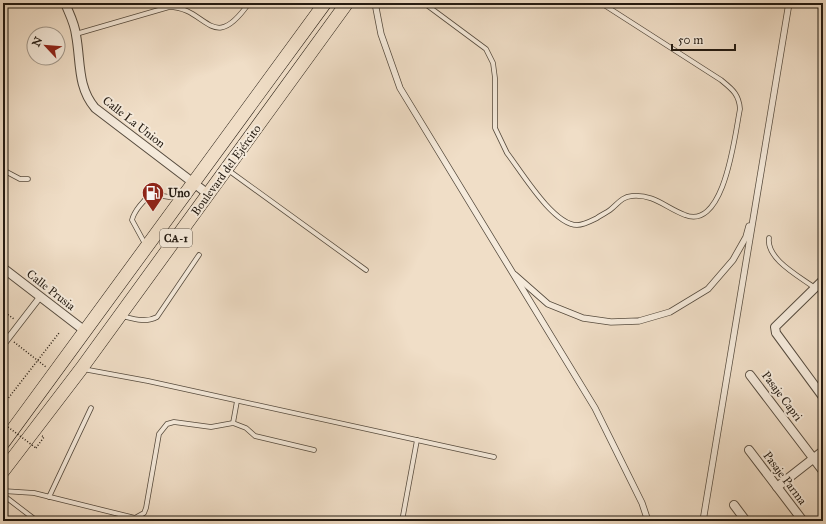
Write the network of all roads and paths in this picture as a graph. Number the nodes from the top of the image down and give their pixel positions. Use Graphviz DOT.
graph roads {
  1 [pos="65,3"];
  2 [pos="249,3"];
  3 [pos="325,3"];
  4 [pos="347,3"];
  5 [pos="375,3"];
  6 [pos="424,3"];
  7 [pos="601,3"];
  8 [pos="790,3"];
  9 [pos="76,34"];
  10 [pos="226,168"];
  11 [pos="3,170"];
  12 [pos="202,172"];
  13 [pos="28,179"];
  14 [pos="217,182"];
  15 [pos="190,188"];
  16 [pos="208,194"];
  17 [pos="756,202"];
  18 [pos="170,215"];
  19 [pos="184,227"];
  20 [pos="769,238"];
  21 [pos="144,242"];
  22 [pos="200,255"];
  23 [pos="3,268"];
  24 [pos="366,270"];
  25 [pos="510,271"];
  26 [pos="823,280"];
  27 [pos="815,288"];
  28 [pos="40,297"];
  29 [pos="3,311"];
  30 [pos="120,316"];
  31 [pos="20,324"];
  32 [pos="85,331"];
  33 [pos="58,333"];
  34 [pos="9,338"];
  35 [pos="3,345"];
  36 [pos="37,360"];
  37 [pos="47,368"];
  38 [pos="81,369"];
  39 [pos="750,375"];
  40 [pos="823,397"];
  41 [pos="237,401"];
  42 [pos="3,405"];
  43 [pos="91,408"];
  44 [pos="233,423"];
  45 [pos="8,427"];
  46 [pos="44,438"];
  47 [pos="417,440"];
  48 [pos="3,443"];
  49 [pos="314,450"];
  50 [pos="749,450"];
  51 [pos="823,451"];
  52 [pos="494,457"];
  53 [pos="814,458"];
  54 [pos="3,471"];
  55 [pos="823,471"];
  56 [pos="777,487"];
  57 [pos="3,490"];
  58 [pos="3,495"];
  59 [pos="49,497"];
  60 [pos="734,505"];
  61 [pos="37,521"];
  62 [pos="402,521"];
  63 [pos="648,521"];
  64 [pos="703,521"];
  65 [pos="746,521"];
  66 [pos="803,521"];
  1 -- 9 [label="street, Calle La Union"];
  2 -- 9 [label="lane"];
  3 -- 12 [label="highway, Boulevard del Ejército / CA-1"];
  4 -- 10 [label="highway, Boulevard del Ejército / CA-1"];
  5 -- 25 [label="street"];
  6 -- 7 [label="lane"];
  8 -- 17 [label="street"];
  9 -- 15 [label="street, Calle La Union"];
  10 -- 14 [label="highway, Boulevard del Ejército / CA-1"];
  10 -- 24 [label="lane"];
  11 -- 13 [label="lane"];
  12 -- 14 [label="highway"];
  12 -- 15 [label="highway, Boulevard del Ejército / CA-1"];
  14 -- 16 [label="highway, Boulevard del Ejército / CA-1"];
  15 -- 16 [label="street, Calle La Union"];
  15 -- 18 [label="highway, Boulevard del Ejército / CA-1"];
  15 -- 21 [label="lane"];
  16 -- 19 [label="highway, Boulevard del Ejército / CA-1"];
  17 -- 25 [label="street"];
  17 -- 64 [label="street"];
  18 -- 19 [label="highway"];
  18 -- 32 [label="highway, Boulevard del Ejército / CA-1"];
  19 -- 30 [label="highway, Boulevard del Ejército / CA-1"];
  20 -- 27 [label="lane"];
  22 -- 30 [label="lane"];
  23 -- 28 [label="street, Calle Prusia"];
  25 -- 63 [label="street"];
  26 -- 27 [label="street"];
  27 -- 40 [label="street"];
  28 -- 31 [label="street"];
  28 -- 32 [label="street, Calle Prusia"];
  29 -- 31 [label="path"];
  30 -- 38 [label="highway, Boulevard del Ejército / CA-1"];
  31 -- 34 [label="street"];
  32 -- 48 [label="highway, Boulevard del Ejército / CA-1"];
  33 -- 36 [label="path"];
  34 -- 35 [label="street"];
  34 -- 36 [label="path"];
  36 -- 37 [label="path"];
  36 -- 42 [label="path"];
  38 -- 41 [label="lane"];
  38 -- 54 [label="highway, Boulevard del Ejército / CA-1"];
  39 -- 53 [label="street, Pasaje Capri"];
  41 -- 44 [label="lane"];
  41 -- 47 [label="lane"];
  43 -- 59 [label="lane"];
  44 -- 49 [label="lane"];
  44 -- 59 [label="lane"];
  45 -- 46 [label="path, bridge"];
  47 -- 52 [label="lane"];
  47 -- 62 [label="lane"];
  50 -- 56 [label="street, Pasaje Parma"];
  51 -- 53 [label="street"];
  53 -- 55 [label="street, Pasaje Capri"];
  53 -- 56 [label="street"];
  56 -- 66 [label="street, Pasaje Parma"];
  57 -- 59 [label="lane"];
  58 -- 61 [label="lane"];
  60 -- 65 [label="street"];
}
